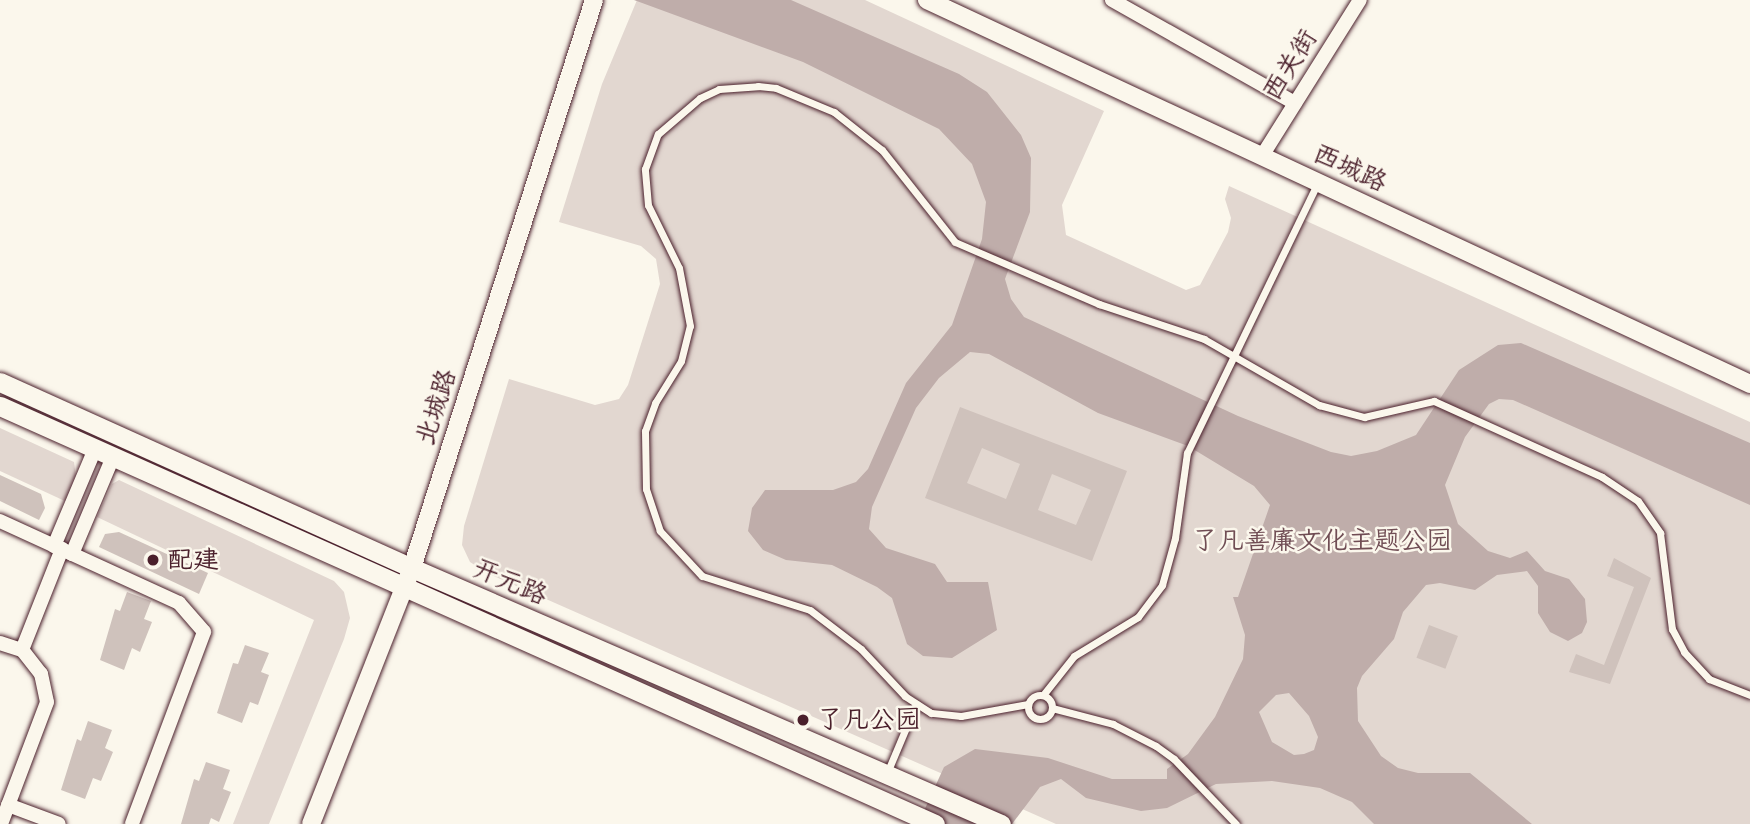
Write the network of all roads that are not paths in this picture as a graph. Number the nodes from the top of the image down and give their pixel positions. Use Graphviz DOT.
graph roads {
  1 [pos="594,0"];
  2 [pos="927,0"];
  3 [pos="1112,0"];
  4 [pos="1360,0"];
  5 [pos="1295,103"];
  6 [pos="1262,156"];
  7 [pos="1318,182"];
  8 [pos="1234,355"];
  9 [pos="0,382"];
  10 [pos="1750,384"];
  11 [pos="0,405"];
  12 [pos="104,453"];
  13 [pos="0,521"];
  14 [pos="63,550"];
  15 [pos="412,569"];
  16 [pos="404,590"];
  17 [pos="0,643"];
  18 [pos="22,650"];
  19 [pos="1043,695"];
  20 [pos="1750,695"];
  21 [pos="916,704"];
  22 [pos="1028,704"];
  23 [pos="1052,708"];
  24 [pos="887,773"];
  25 [pos="8,804"];
  26 [pos="1,824"];
  27 [pos="59,824"];
  28 [pos="132,824"];
  29 [pos="310,824"];
  30 [pos="935,824"];
  31 [pos="1001,824"];
  32 [pos="1236,824"];
  1 -- 15 [label="street, 北城路"];
  2 -- 6 [label="street, 西城路"];
  3 -- 5 [label="street"];
  4 -- 5 [label="street, 西关街"];
  5 -- 6 [label="street, 西关街"];
  6 -- 7 [label="street, 西城路"];
  7 -- 8 [label="lane"];
  7 -- 10 [label="street, 西城路"];
  8 -- 19 [label="lane"];
  8 -- 20 [label="lane"];
  8 -- 21 [label="lane"];
  9 -- 15 [label="main road, 开元路"];
  11 -- 12 [label="main road, 开元路"];
  12 -- 14 [label="street"];
  12 -- 14 [label="street"];
  12 -- 16 [label="main road, 开元路"];
  13 -- 14 [label="street"];
  14 -- 18 [label="street"];
  14 -- 28 [label="street"];
  15 -- 16 [label="street, 北城路"];
  15 -- 24 [label="main road, 开元路"];
  16 -- 29 [label="street, 北城路"];
  16 -- 30 [label="main road, 开元路"];
  17 -- 18 [label="street"];
  18 -- 25 [label="street"];
  19 -- 22 [label="lane"];
  19 -- 23 [label="lane"];
  21 -- 22 [label="lane"];
  21 -- 24 [label="lane"];
  22 -- 23 [label="lane"];
  23 -- 32 [label="lane"];
  24 -- 31 [label="main road, 开元路"];
  25 -- 26 [label="street"];
  25 -- 27 [label="street"];
}
